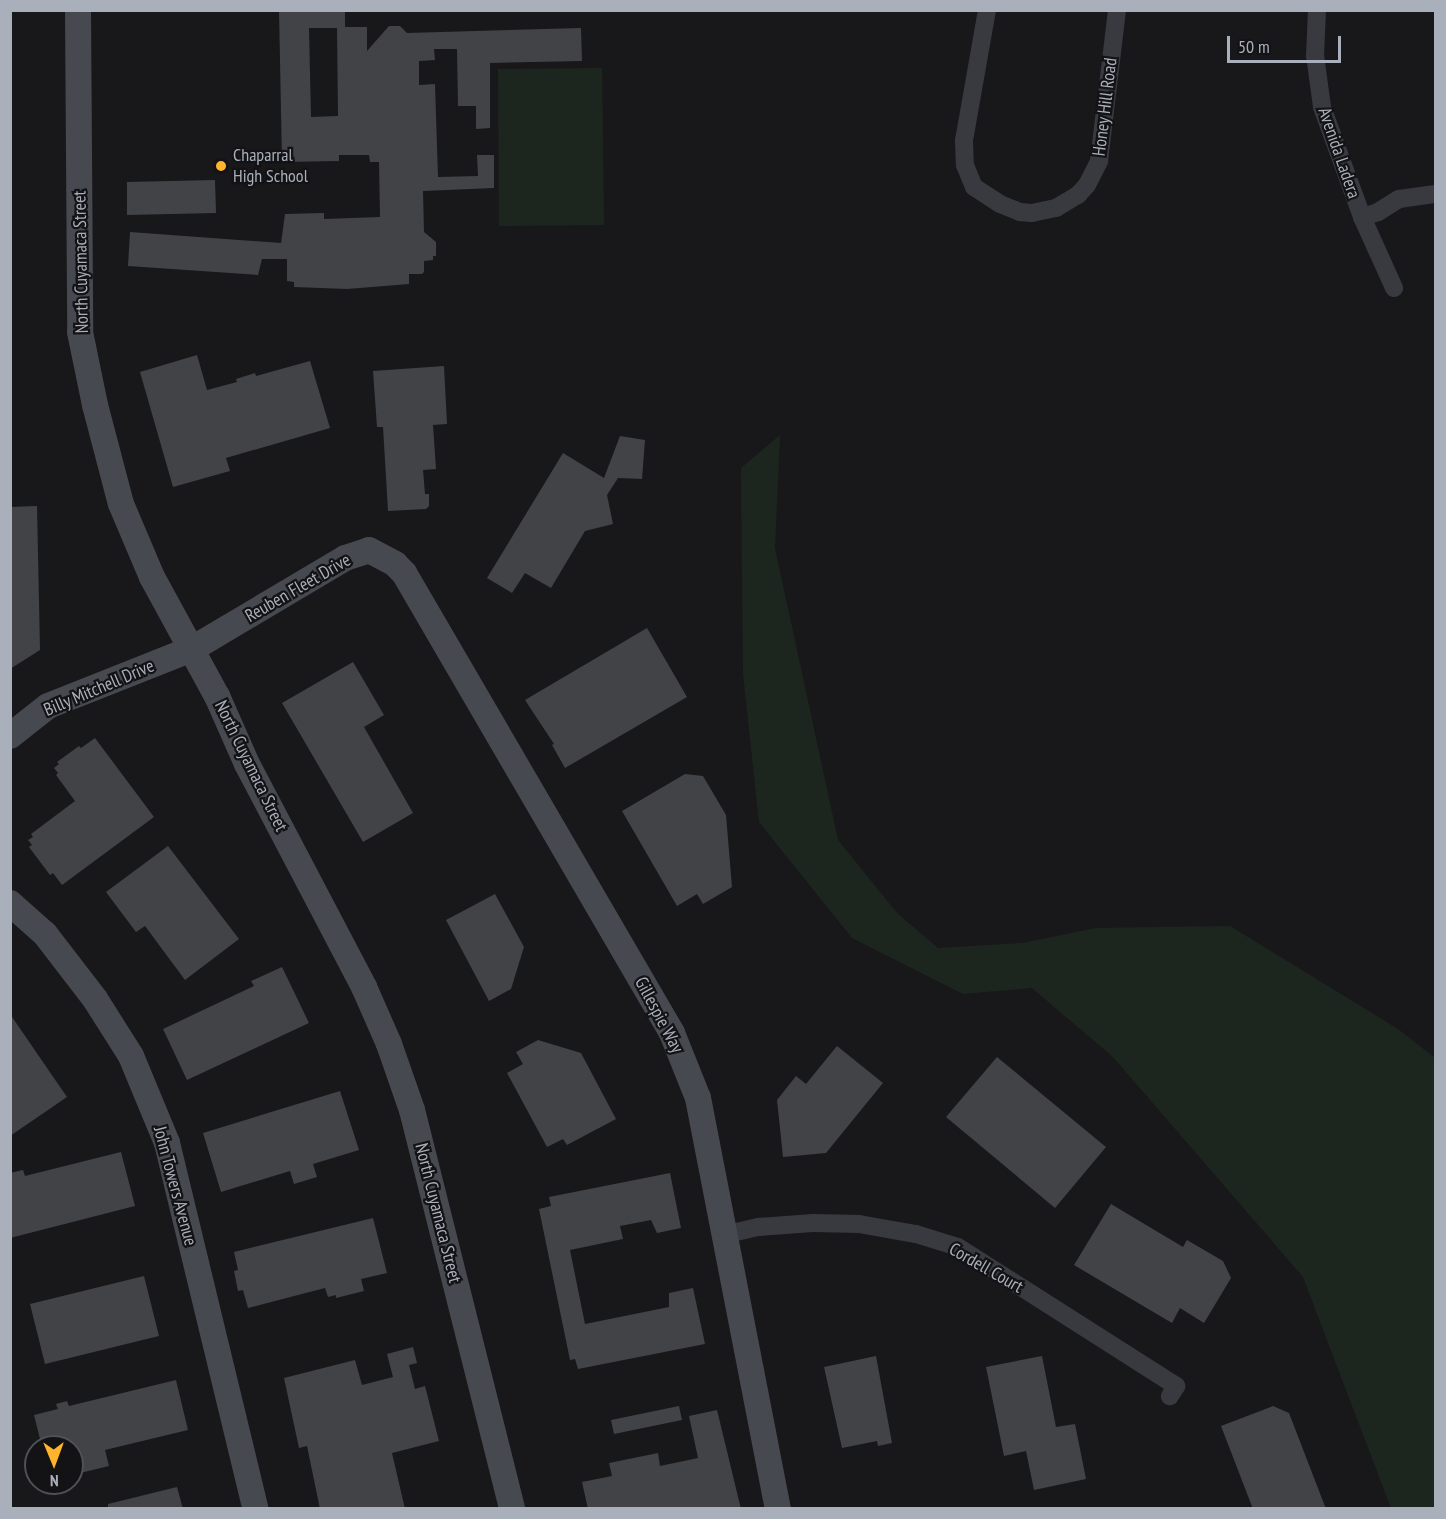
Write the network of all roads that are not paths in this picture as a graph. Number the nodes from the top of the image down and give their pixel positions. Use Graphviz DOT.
graph roads {
  1 [pos="78,10"];
  2 [pos="987,10"];
  3 [pos="1117,10"];
  4 [pos="1317,10"];
  5 [pos="1436,194"];
  6 [pos="1362,217"];
  7 [pos="1394,288"];
  8 [pos="404,573"];
  9 [pos="192,650"];
  10 [pos="10,736"];
  11 [pos="10,903"];
  12 [pos="723,1235"];
  13 [pos="1170,1396"];
  14 [pos="255,1509"];
  15 [pos="512,1509"];
  16 [pos="778,1509"];
  1 -- 9 [label="street, North Cuyamaca Street"];
  2 -- 3 [label="street, Honey Hill Road"];
  4 -- 6 [label="street, Avenida Ladera"];
  5 -- 6 [label="street"];
  6 -- 7 [label="street, Avenida Ladera"];
  8 -- 9 [label="street, Reuben Fleet Drive"];
  8 -- 12 [label="street, Gillespie Way"];
  9 -- 10 [label="street, Billy Mitchell Drive"];
  9 -- 15 [label="street, North Cuyamaca Street"];
  11 -- 14 [label="street, John Towers Avenue"];
  12 -- 13 [label="street, Cordell Court"];
  12 -- 16 [label="street, Gillespie Way"];
}
